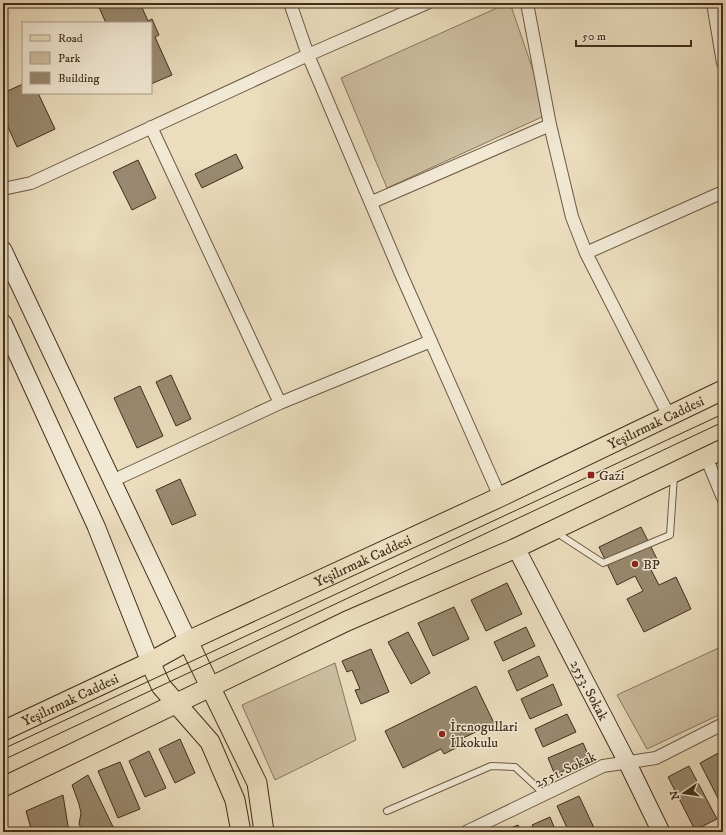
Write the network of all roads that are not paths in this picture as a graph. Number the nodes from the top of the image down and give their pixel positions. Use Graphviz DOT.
graph roads {
  1 [pos="290,3"];
  2 [pos="427,3"];
  3 [pos="527,3"];
  4 [pos="713,3"];
  5 [pos="308,55"];
  6 [pos="723,63"];
  7 [pos="550,125"];
  8 [pos="151,127"];
  9 [pos="3,189"];
  10 [pos="723,192"];
  11 [pos="372,202"];
  12 [pos="3,250"];
  13 [pos="586,253"];
  14 [pos="3,323"];
  15 [pos="432,341"];
  16 [pos="723,390"];
  17 [pos="280,403"];
  18 [pos="669,416"];
  19 [pos="723,449"];
  20 [pos="706,457"];
  21 [pos="674,471"];
  22 [pos="112,481"];
  23 [pos="500,497"];
  24 [pos="723,498"];
  25 [pos="554,530"];
  26 [pos="516,548"];
  27 [pos="188,641"];
  28 [pos="150,662"];
  29 [pos="209,686"];
  30 [pos="176,703"];
  31 [pos="723,724"];
  32 [pos="3,732"];
  33 [pos="627,762"];
  34 [pos="3,788"];
  35 [pos="543,795"];
  36 [pos="387,811"];
  37 [pos="658,831"];
  38 [pos="241,832"];
  39 [pos="264,832"];
  40 [pos="466,832"];
  1 -- 5 [label="street"];
  2 -- 5 [label="street"];
  3 -- 7 [label="street"];
  4 -- 6 [label="street"];
  5 -- 8 [label="street"];
  5 -- 11 [label="street"];
  7 -- 11 [label="street"];
  7 -- 13 [label="street"];
  8 -- 9 [label="street"];
  8 -- 17 [label="street"];
  10 -- 13 [label="street"];
  11 -- 15 [label="street"];
  12 -- 22 [label="main road"];
  13 -- 18 [label="street"];
  14 -- 28 [label="main road"];
  15 -- 17 [label="street"];
  15 -- 23 [label="street"];
  16 -- 18 [label="main road, Yeşilırmak Caddesi"];
  17 -- 22 [label="street"];
  18 -- 23 [label="main road, Yeşilırmak Caddesi"];
  19 -- 20 [label="main road"];
  20 -- 21 [label="main road"];
  20 -- 24 [label="street"];
  21 -- 25 [label="main road"];
  21 -- 25 [label="lane"];
  22 -- 27 [label="main road"];
  23 -- 27 [label="main road, Yeşilırmak Caddesi"];
  25 -- 26 [label="main road"];
  26 -- 29 [label="main road"];
  26 -- 33 [label="main road, 2553. Sokak"];
  27 -- 28 [label="main road, Yeşilırmak Caddesi"];
  27 -- 29 [label="main road"];
  28 -- 30 [label="main road"];
  28 -- 32 [label="main road, Yeşilırmak Caddesi"];
  29 -- 30 [label="main road"];
  29 -- 39 [label="main road"];
  30 -- 34 [label="main road"];
  30 -- 38 [label="main road"];
  31 -- 33 [label="street, 2551. Sokak"];
  33 -- 35 [label="street, 2551. Sokak"];
  33 -- 37 [label="main road, 2553. Sokak"];
  35 -- 36 [label="lane"];
  35 -- 40 [label="street, 2551. Sokak"];
}
